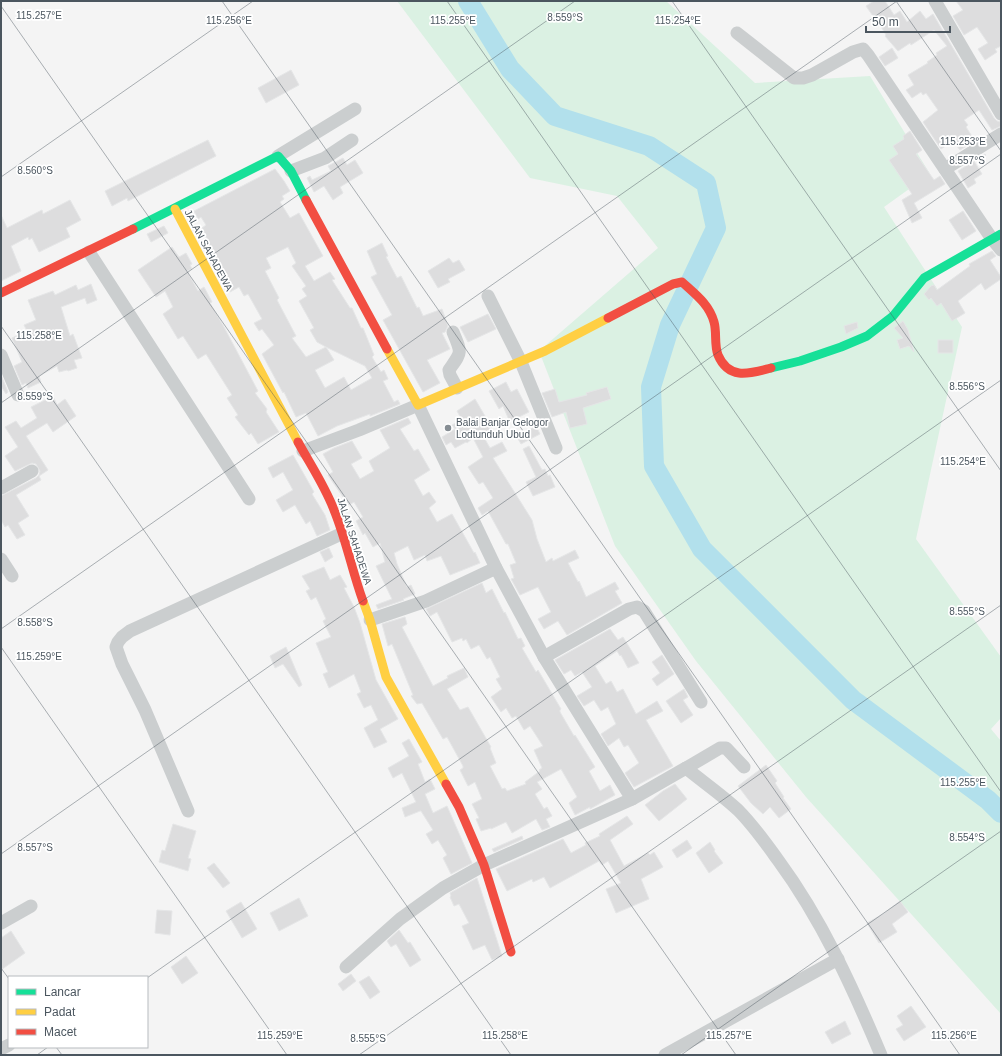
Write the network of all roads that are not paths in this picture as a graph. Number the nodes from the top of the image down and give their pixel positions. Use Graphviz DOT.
graph roads {
  1 [pos="935,1"];
  2 [pos="737,33"];
  3 [pos="355,109"];
  4 [pos="1001,114"];
  5 [pos="1001,134"];
  6 [pos="352,140"];
  7 [pos="278,156"];
  8 [pos="945,169"];
  9 [pos="291,171"];
  10 [pos="175,210"];
  11 [pos="996,236"];
  12 [pos="1001,250"];
  13 [pos="89,252"];
  14 [pos="1,293"];
  15 [pos="488,296"];
  16 [pos="454,332"];
  17 [pos="1,355"];
  18 [pos="521,362"];
  19 [pos="457,388"];
  20 [pos="18,395"];
  21 [pos="418,405"];
  22 [pos="556,448"];
  23 [pos="303,451"];
  24 [pos="32,471"];
  25 [pos="1,488"];
  26 [pos="250,499"];
  27 [pos="341,534"];
  28 [pos="1,559"];
  29 [pos="496,568"];
  30 [pos="12,576"];
  31 [pos="370,620"];
  32 [pos="544,658"];
  33 [pos="701,702"];
  34 [pos="744,767"];
  35 [pos="686,768"];
  36 [pos="632,799"];
  37 [pos="188,811"];
  38 [pos="484,865"];
  39 [pos="31,906"];
  40 [pos="1,924"];
  41 [pos="511,952"];
  42 [pos="838,959"];
  43 [pos="346,968"];
  44 [pos="665,1055"];
  45 [pos="881,1055"];
  1 -- 4 [label="street"];
  2 -- 8 [label="street"];
  3 -- 7 [label="street"];
  5 -- 8 [label="street"];
  6 -- 9 [label="street"];
  7 -- 9 [label="street"];
  7 -- 10 [label="street"];
  8 -- 11 [label="street"];
  9 -- 21 [label="street"];
  10 -- 13 [label="street"];
  10 -- 23 [label="street, JALAN SAHADEWA"];
  11 -- 12 [label="street"];
  11 -- 18 [label="street"];
  13 -- 14 [label="street"];
  13 -- 26 [label="street"];
  15 -- 18 [label="street"];
  16 -- 19 [label="street"];
  17 -- 20 [label="street"];
  18 -- 19 [label="street"];
  18 -- 22 [label="street"];
  19 -- 21 [label="street"];
  21 -- 23 [label="street"];
  21 -- 29 [label="street"];
  23 -- 27 [label="street, JALAN SAHADEWA"];
  24 -- 25 [label="street"];
  27 -- 31 [label="street, JALAN SAHADEWA"];
  27 -- 37 [label="street"];
  28 -- 30 [label="street"];
  29 -- 31 [label="street"];
  29 -- 32 [label="street"];
  31 -- 38 [label="street, JALAN SAHADEWA"];
  32 -- 33 [label="street"];
  32 -- 36 [label="street"];
  34 -- 35 [label="street"];
  35 -- 36 [label="street"];
  35 -- 42 [label="street"];
  36 -- 38 [label="street"];
  38 -- 41 [label="street, JALAN SAHADEWA"];
  38 -- 43 [label="street"];
  39 -- 40 [label="street"];
  42 -- 44 [label="street"];
  42 -- 45 [label="street"];
}
